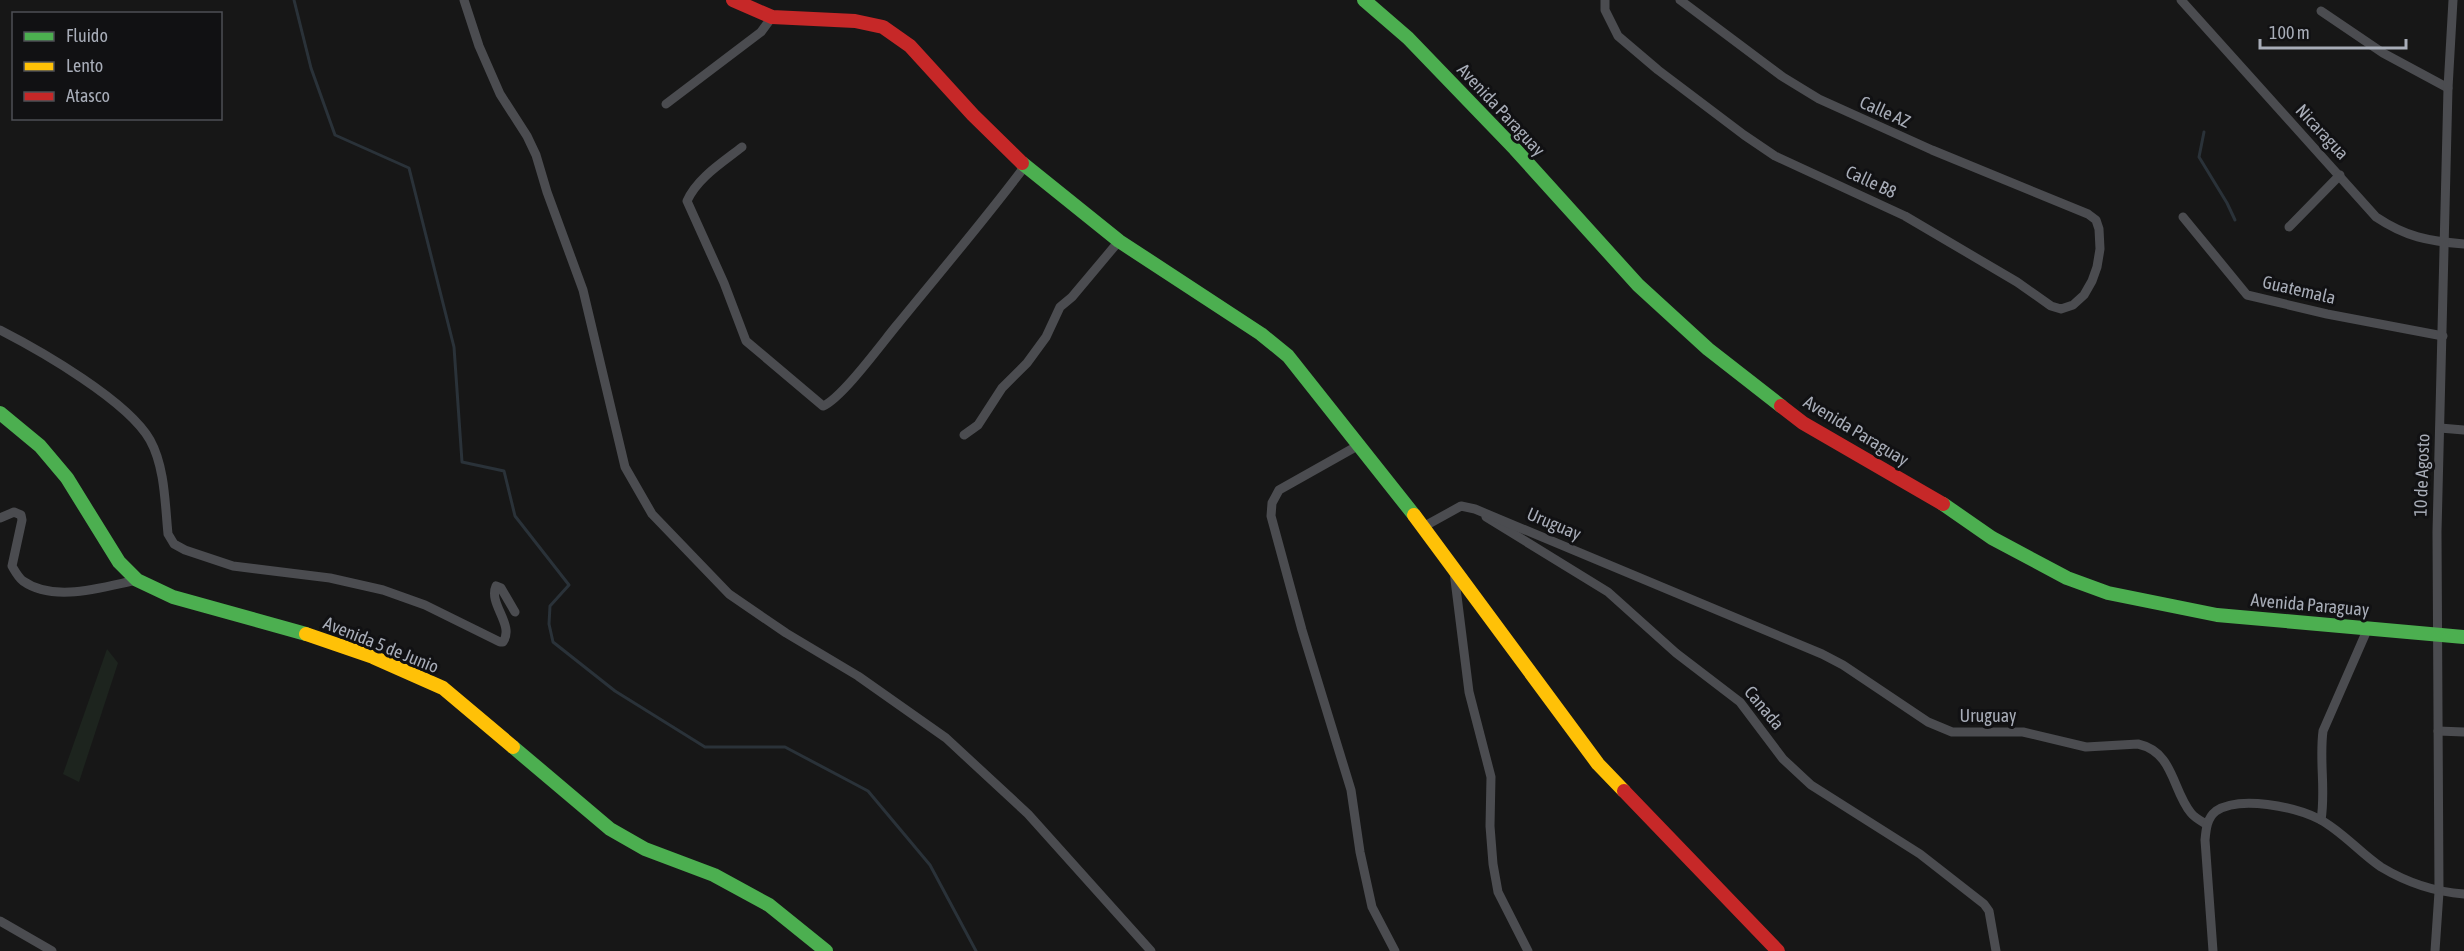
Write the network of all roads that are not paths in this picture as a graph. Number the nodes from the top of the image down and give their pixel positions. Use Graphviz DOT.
graph roads {
  1 [pos="464,0"];
  2 [pos="734,0"];
  3 [pos="1364,0"];
  4 [pos="1605,0"];
  5 [pos="1680,0"];
  6 [pos="2181,0"];
  7 [pos="2453,0"];
  8 [pos="2321,11"];
  9 [pos="772,17"];
  10 [pos="2448,88"];
  11 [pos="666,104"];
  12 [pos="742,147"];
  13 [pos="1025,166"];
  14 [pos="2340,175"];
  15 [pos="2183,217"];
  16 [pos="2096,220"];
  17 [pos="2289,227"];
  18 [pos="1119,241"];
  19 [pos="2445,243"];
  20 [pos="2464,244"];
  21 [pos="0,330"];
  22 [pos="2443,336"];
  23 [pos="0,413"];
  24 [pos="2440,428"];
  25 [pos="2464,430"];
  26 [pos="964,435"];
  27 [pos="1359,445"];
  28 [pos="1475,509"];
  29 [pos="0,518"];
  30 [pos="1423,527"];
  31 [pos="1454,572"];
  32 [pos="137,580"];
  33 [pos="515,612"];
  34 [pos="2368,628"];
  35 [pos="2437,635"];
  36 [pos="2464,637"];
  37 [pos="2438,731"];
  38 [pos="2464,732"];
  39 [pos="2321,820"];
  40 [pos="2206,824"];
  41 [pos="2439,892"];
  42 [pos="2464,894"];
  43 [pos="0,921"];
  44 [pos="52,951"];
  45 [pos="826,951"];
  46 [pos="1151,951"];
  47 [pos="1395,951"];
  48 [pos="1528,951"];
  49 [pos="1778,951"];
  50 [pos="1996,951"];
  51 [pos="2213,951"];
  52 [pos="2435,951"];
  1 -- 46 [label="street"];
  2 -- 9 [label="street"];
  3 -- 34 [label="street, Avenida Paraguay"];
  4 -- 16 [label="street, Calle B8"];
  5 -- 16 [label="street, Calle AZ"];
  6 -- 14 [label="street, Nicaragua"];
  7 -- 10 [label="street, 10 de Agosto"];
  8 -- 10 [label="street"];
  9 -- 11 [label="street"];
  9 -- 13 [label="street"];
  10 -- 19 [label="street, 10 de Agosto"];
  12 -- 13 [label="street"];
  13 -- 18 [label="street"];
  14 -- 17 [label="street"];
  14 -- 19 [label="street, Nicaragua"];
  15 -- 22 [label="street, Guatemala"];
  18 -- 26 [label="street"];
  18 -- 27 [label="street"];
  19 -- 20 [label="street, Nicaragua"];
  19 -- 22 [label="street, 10 de Agosto"];
  21 -- 33 [label="street"];
  22 -- 24 [label="street, 10 de Agosto"];
  23 -- 32 [label="street, Avenida 5 de Junio"];
  24 -- 25 [label="street"];
  24 -- 35 [label="street, 10 de Agosto"];
  27 -- 30 [label="street"];
  27 -- 47 [label="street"];
  28 -- 30 [label="street"];
  28 -- 40 [label="street, Uruguay"];
  28 -- 50 [label="street, Canada"];
  29 -- 32 [label="street"];
  30 -- 31 [label="street"];
  31 -- 48 [label="street"];
  31 -- 49 [label="street"];
  32 -- 45 [label="street, Avenida 5 de Junio"];
  34 -- 35 [label="street, Avenida Paraguay"];
  34 -- 39 [label="street"];
  35 -- 36 [label="street, Avenida Paraguay"];
  35 -- 37 [label="street, 10 de Agosto"];
  37 -- 38 [label="street"];
  37 -- 41 [label="street, 10 de Agosto"];
  39 -- 40 [label="street"];
  39 -- 41 [label="street"];
  40 -- 51 [label="street"];
  41 -- 42 [label="street"];
  41 -- 52 [label="street, 10 de Agosto"];
  43 -- 44 [label="street"];
}
